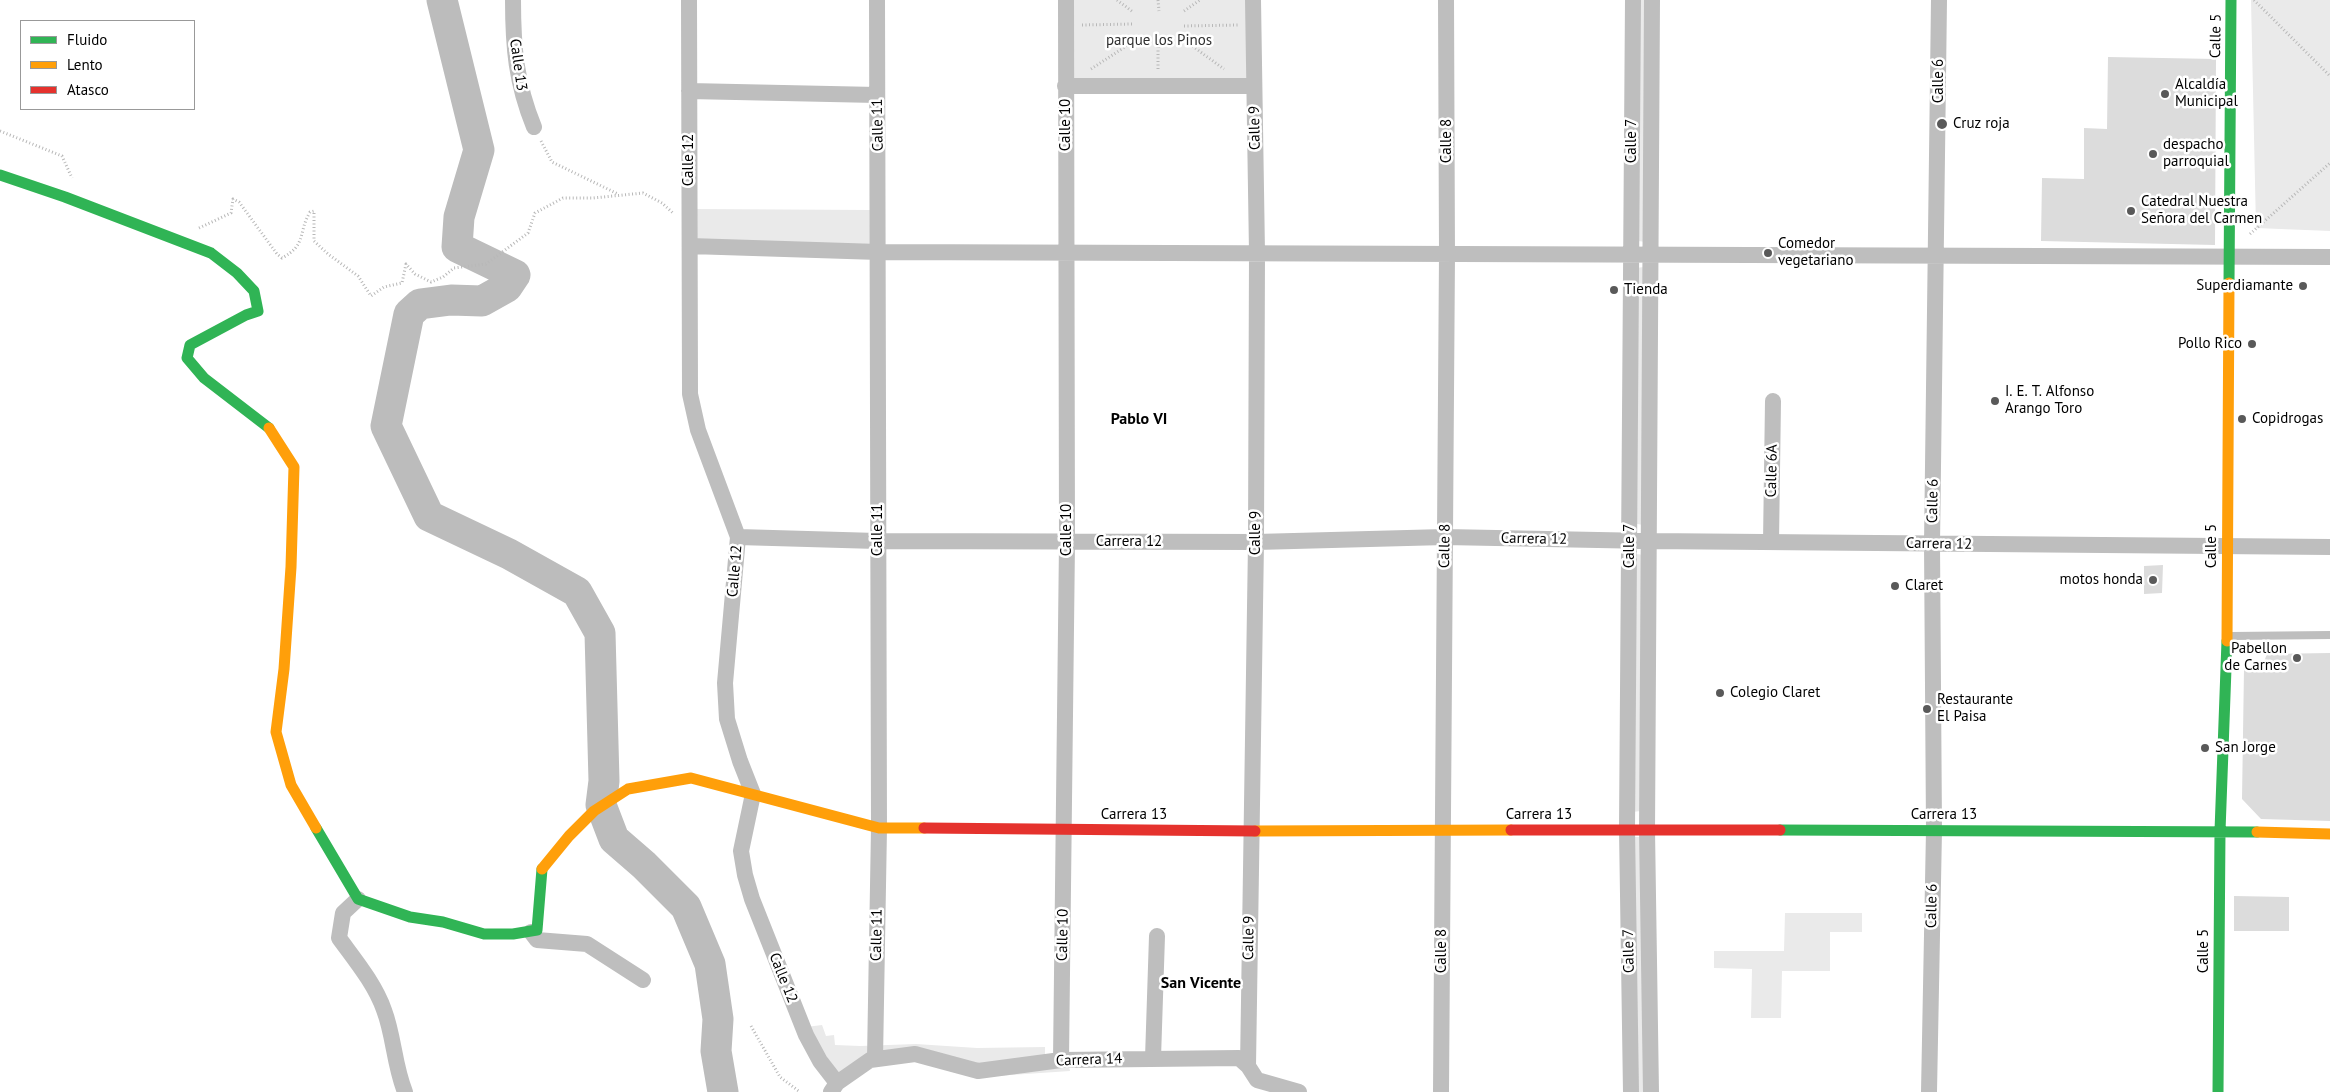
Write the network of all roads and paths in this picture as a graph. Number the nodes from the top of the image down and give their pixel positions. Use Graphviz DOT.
graph roads {
  1 [pos="513,0"];
  2 [pos="689,0"];
  3 [pos="877,0"];
  4 [pos="1066,0"];
  5 [pos="1117,0"];
  6 [pos="1158,0"];
  7 [pos="1200,0"];
  8 [pos="1253,0"];
  9 [pos="1446,0"];
  10 [pos="1633,0"];
  11 [pos="1652,0"];
  12 [pos="1939,0"];
  13 [pos="2231,0"];
  14 [pos="2254,0"];
  15 [pos="1159,11"];
  16 [pos="1184,11"];
  17 [pos="1133,12"];
  18 [pos="1133,24"];
  19 [pos="1253,24"];
  20 [pos="1066,25"];
  21 [pos="1184,26"];
  22 [pos="1134,40"];
  23 [pos="1158,40"];
  24 [pos="1184,40"];
  25 [pos="2330,76"];
  26 [pos="1066,86"];
  27 [pos="1158,86"];
  28 [pos="1250,86"];
  29 [pos="689,90"];
  30 [pos="877,95"];
  31 [pos="534,128"];
  32 [pos="0,131"];
  33 [pos="2330,163"];
  34 [pos="0,175"];
  35 [pos="619,194"];
  36 [pos="83,204"];
  37 [pos="689,218"];
  38 [pos="198,228"];
  39 [pos="2249,235"];
  40 [pos="690,246"];
  41 [pos="879,252"];
  42 [pos="1066,253"];
  43 [pos="1257,253"];
  44 [pos="1447,254"];
  45 [pos="1938,255"];
  46 [pos="1632,256"];
  47 [pos="1650,256"];
  48 [pos="2228,257"];
  49 [pos="2330,257"];
  50 [pos="1773,401"];
  51 [pos="738,537"];
  52 [pos="1445,537"];
  53 [pos="1630,540"];
  54 [pos="877,541"];
  55 [pos="1649,541"];
  56 [pos="1067,542"];
  57 [pos="1256,542"];
  58 [pos="1771,542"];
  59 [pos="1932,544"];
  60 [pos="2227,547"];
  61 [pos="2330,548"];
  62 [pos="2330,635"];
  63 [pos="2227,636"];
  64 [pos="753,794"];
  65 [pos="878,828"];
  66 [pos="1066,829"];
  67 [pos="1627,829"];
  68 [pos="1647,830"];
  69 [pos="1934,830"];
  70 [pos="1251,831"];
  71 [pos="1442,831"];
  72 [pos="2220,831"];
  73 [pos="2330,834"];
  74 [pos="358,899"];
  75 [pos="531,932"];
  76 [pos="1157,936"];
  77 [pos="643,980"];
  78 [pos="751,1026"];
  79 [pos="1153,1058"];
  80 [pos="873,1059"];
  81 [pos="1062,1060"];
  82 [pos="1248,1066"];
  83 [pos="834,1088"];
  84 [pos="404,1092"];
  85 [pos="800,1092"];
  86 [pos="1299,1092"];
  87 [pos="1441,1092"];
  88 [pos="1632,1092"];
  89 [pos="1651,1092"];
  90 [pos="1929,1092"];
  91 [pos="2218,1092"];
  1 -- 31 [label="street, Calle 13"];
  2 -- 29 [label="street, Calle 12"];
  3 -- 30 [label="street, Calle 11"];
  4 -- 20 [label="street, Calle 10"];
  5 -- 17 [label="path"];
  6 -- 15 [label="path"];
  7 -- 16 [label="path"];
  8 -- 19 [label="street, Calle 9"];
  9 -- 44 [label="street, Calle 8"];
  10 -- 46 [label="street, Calle 7"];
  11 -- 47 [label="street, Calle 7"];
  12 -- 45 [label="street, Calle 6"];
  13 -- 48 [label="street, Calle 5"];
  14 -- 25 [label="path"];
  18 -- 20 [label="path"];
  19 -- 21 [label="path"];
  19 -- 28 [label="street, Calle 9"];
  20 -- 26 [label="street, Calle 10"];
  22 -- 26 [label="path"];
  23 -- 27 [label="path"];
  24 -- 28 [label="path"];
  26 -- 27 [label="street"];
  26 -- 42 [label="street, Calle 10"];
  27 -- 28 [label="street"];
  28 -- 43 [label="street, Calle 9"];
  29 -- 30 [label="street"];
  29 -- 37 [label="street, Calle 12"];
  30 -- 41 [label="street, Calle 11"];
  31 -- 35 [label="path"];
  32 -- 36 [label="path"];
  33 -- 39 [label="path"];
  34 -- 36 [label="street"];
  35 -- 37 [label="path"];
  35 -- 38 [label="path"];
  36 -- 74 [label="street"];
  37 -- 40 [label="street, Calle 12"];
  40 -- 41 [label="street"];
  40 -- 51 [label="street, Calle 12"];
  41 -- 42 [label="street"];
  41 -- 54 [label="street, Calle 11"];
  42 -- 43 [label="street"];
  42 -- 56 [label="street, Calle 10"];
  43 -- 44 [label="street"];
  43 -- 57 [label="street, Calle 9"];
  44 -- 46 [label="street"];
  44 -- 52 [label="street, Calle 8"];
  45 -- 47 [label="street"];
  45 -- 48 [label="street"];
  45 -- 59 [label="street, Calle 6"];
  46 -- 47 [label="street"];
  46 -- 53 [label="street, Calle 7"];
  47 -- 55 [label="street, Calle 7"];
  48 -- 49 [label="street"];
  48 -- 60 [label="street, Calle 5"];
  50 -- 58 [label="street, Calle 6A"];
  51 -- 54 [label="street, Carrera 12"];
  51 -- 64 [label="street, Calle 12"];
  52 -- 53 [label="street, Carrera 12"];
  52 -- 57 [label="street, Carrera 12"];
  52 -- 71 [label="street, Calle 8"];
  53 -- 55 [label="street, Carrera 12"];
  53 -- 67 [label="street, Calle 7"];
  54 -- 56 [label="street, Carrera 12"];
  54 -- 65 [label="street, Calle 11"];
  55 -- 58 [label="street, Carrera 12"];
  55 -- 68 [label="street, Calle 7"];
  56 -- 57 [label="street, Carrera 12"];
  56 -- 66 [label="street, Calle 10"];
  57 -- 70 [label="street, Calle 9"];
  58 -- 59 [label="street, Carrera 12"];
  59 -- 60 [label="street, Carrera 12"];
  59 -- 69 [label="street, Calle 6"];
  60 -- 61 [label="street, Carrera 12"];
  60 -- 63 [label="street, Calle 5"];
  62 -- 63 [label="lane"];
  63 -- 72 [label="street, Calle 5"];
  64 -- 65 [label="street, Carrera 13"];
  64 -- 75 [label="street, Carrera 13"];
  64 -- 83 [label="street, Calle 12"];
  65 -- 66 [label="street, Carrera 13"];
  65 -- 80 [label="street, Calle 11"];
  66 -- 70 [label="street, Carrera 13"];
  66 -- 81 [label="street, Calle 10"];
  67 -- 68 [label="street, Carrera 13"];
  67 -- 71 [label="street, Carrera 13"];
  67 -- 88 [label="street, Calle 7"];
  68 -- 69 [label="street, Carrera 13"];
  68 -- 89 [label="street, Calle 7"];
  69 -- 72 [label="street, Carrera 13"];
  69 -- 90 [label="street, Calle 6"];
  70 -- 71 [label="street, Carrera 13"];
  70 -- 82 [label="street, Calle 9"];
  71 -- 87 [label="street, Calle 8"];
  72 -- 73 [label="street, Carrera 13"];
  72 -- 91 [label="street, Calle 5"];
  74 -- 75 [label="street"];
  74 -- 84 [label="street"];
  75 -- 77 [label="street"];
  76 -- 79 [label="street"];
  78 -- 85 [label="path"];
  79 -- 81 [label="street, Carrera 14"];
  79 -- 82 [label="street, Carrera 14"];
  80 -- 81 [label="street, Carrera 14"];
  80 -- 83 [label="street"];
  82 -- 86 [label="street, Carrera 14"];
}
